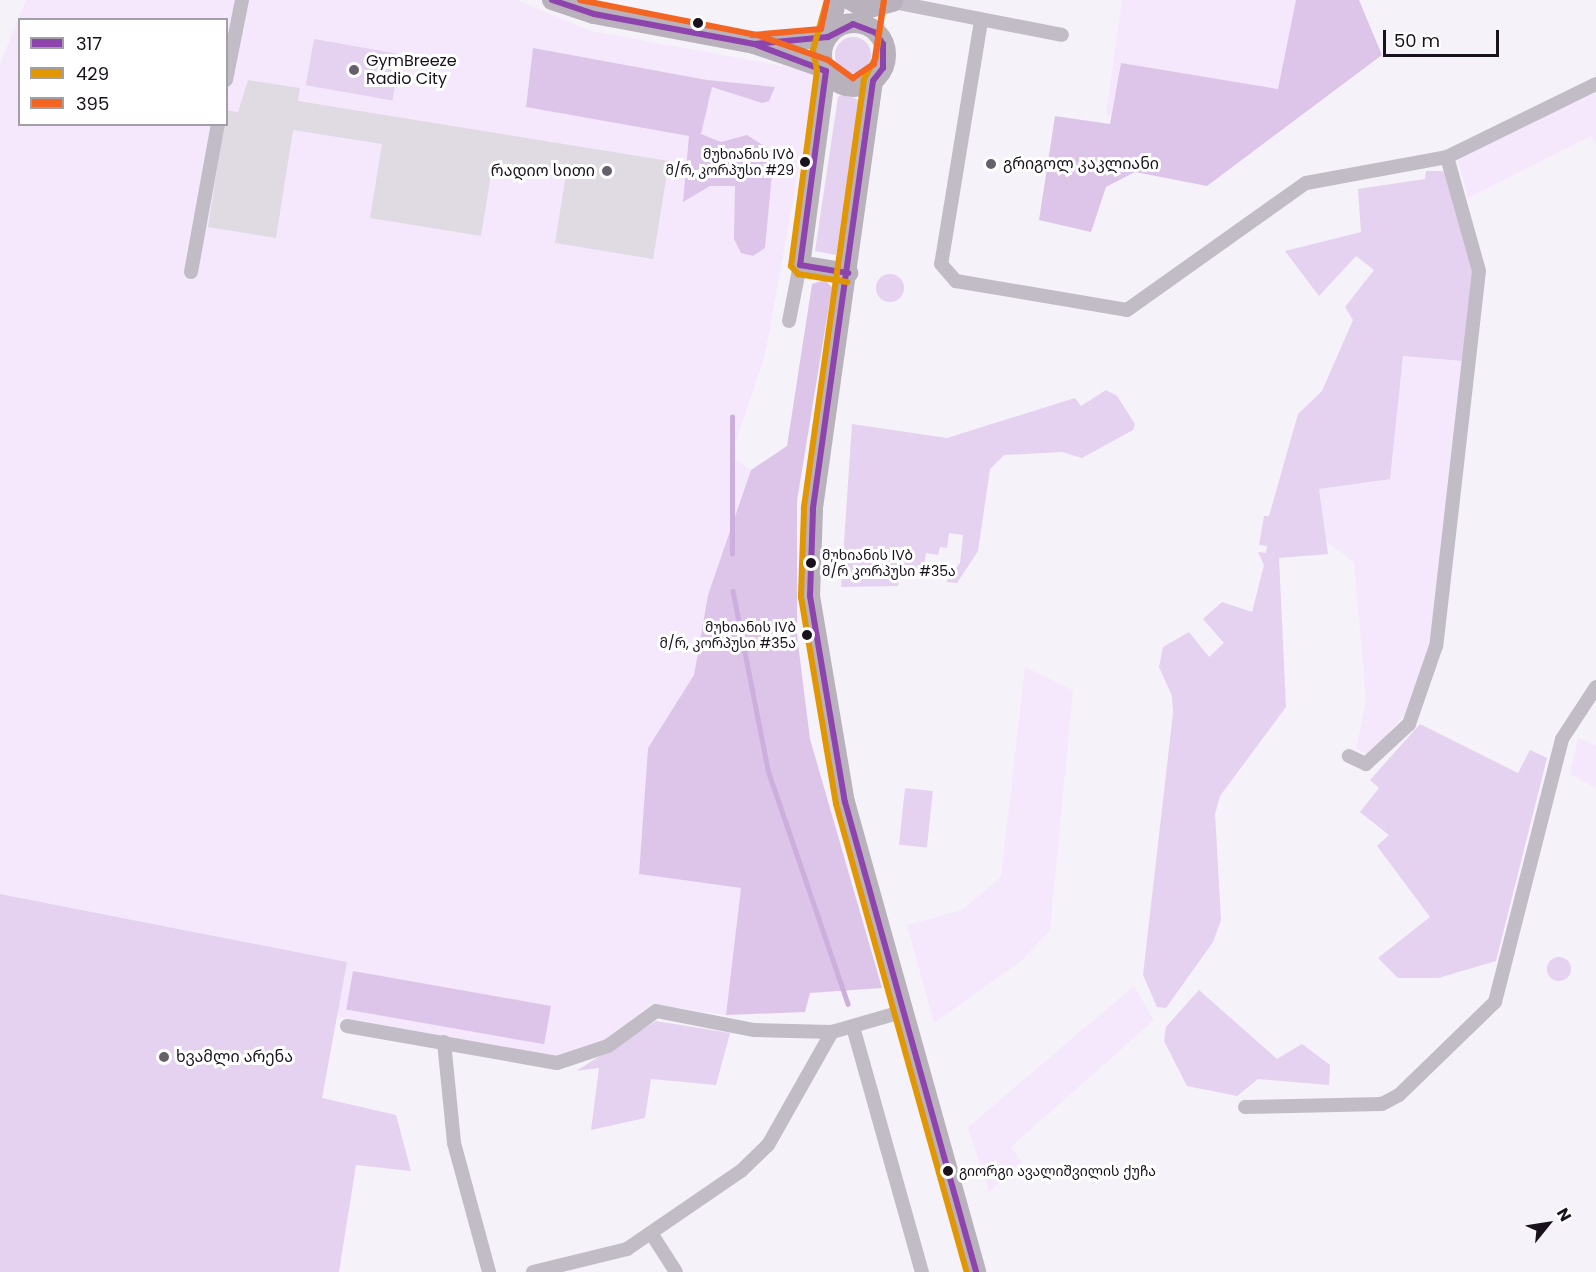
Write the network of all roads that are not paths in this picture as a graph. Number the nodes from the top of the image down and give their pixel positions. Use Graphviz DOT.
graph roads {
  1 [pos="242,0"];
  2 [pos="552,0"];
  3 [pos="836,0"];
  4 [pos="849,0"];
  5 [pos="893,1"];
  6 [pos="981,21"];
  7 [pos="1062,34"];
  8 [pos="829,35"];
  9 [pos="754,44"];
  10 [pos="883,44"];
  11 [pos="228,70"];
  12 [pos="825,70"];
  13 [pos="873,81"];
  14 [pos="1596,84"];
  15 [pos="218,126"];
  16 [pos="1447,157"];
  17 [pos="800,265"];
  18 [pos="191,272"];
  19 [pos="848,273"];
  20 [pos="789,321"];
  21 [pos="1596,687"];
  22 [pos="1349,756"];
  23 [pos="901,1012"];
  24 [pos="347,1026"];
  25 [pos="853,1028"];
  26 [pos="832,1032"];
  27 [pos="444,1042"];
  28 [pos="1245,1107"];
  29 [pos="651,1233"];
  30 [pos="489,1272"];
  31 [pos="533,1272"];
  32 [pos="676,1272"];
  33 [pos="922,1272"];
  34 [pos="976,1272"];
  1 -- 11 [label="street"];
  2 -- 9 [label="street"];
  3 -- 8 [label="street"];
  4 -- 5 [label="street"];
  5 -- 6 [label="street"];
  5 -- 10 [label="street"];
  6 -- 7 [label="street"];
  6 -- 16 [label="street"];
  8 -- 9 [label="street"];
  8 -- 10 [label="street"];
  8 -- 12 [label="street"];
  9 -- 12 [label="street"];
  10 -- 13 [label="street"];
  12 -- 13 [label="street"];
  12 -- 17 [label="street"];
  13 -- 19 [label="street"];
  14 -- 16 [label="street"];
  15 -- 18 [label="street"];
  16 -- 22 [label="street"];
  17 -- 19 [label="street"];
  17 -- 20 [label="street"];
  19 -- 23 [label="street"];
  21 -- 28 [label="street"];
  23 -- 25 [label="street"];
  23 -- 34 [label="street"];
  24 -- 27 [label="street"];
  25 -- 26 [label="street"];
  25 -- 33 [label="street"];
  26 -- 27 [label="street"];
  26 -- 29 [label="street"];
  27 -- 30 [label="street"];
  29 -- 31 [label="street"];
  29 -- 32 [label="street"];
}
